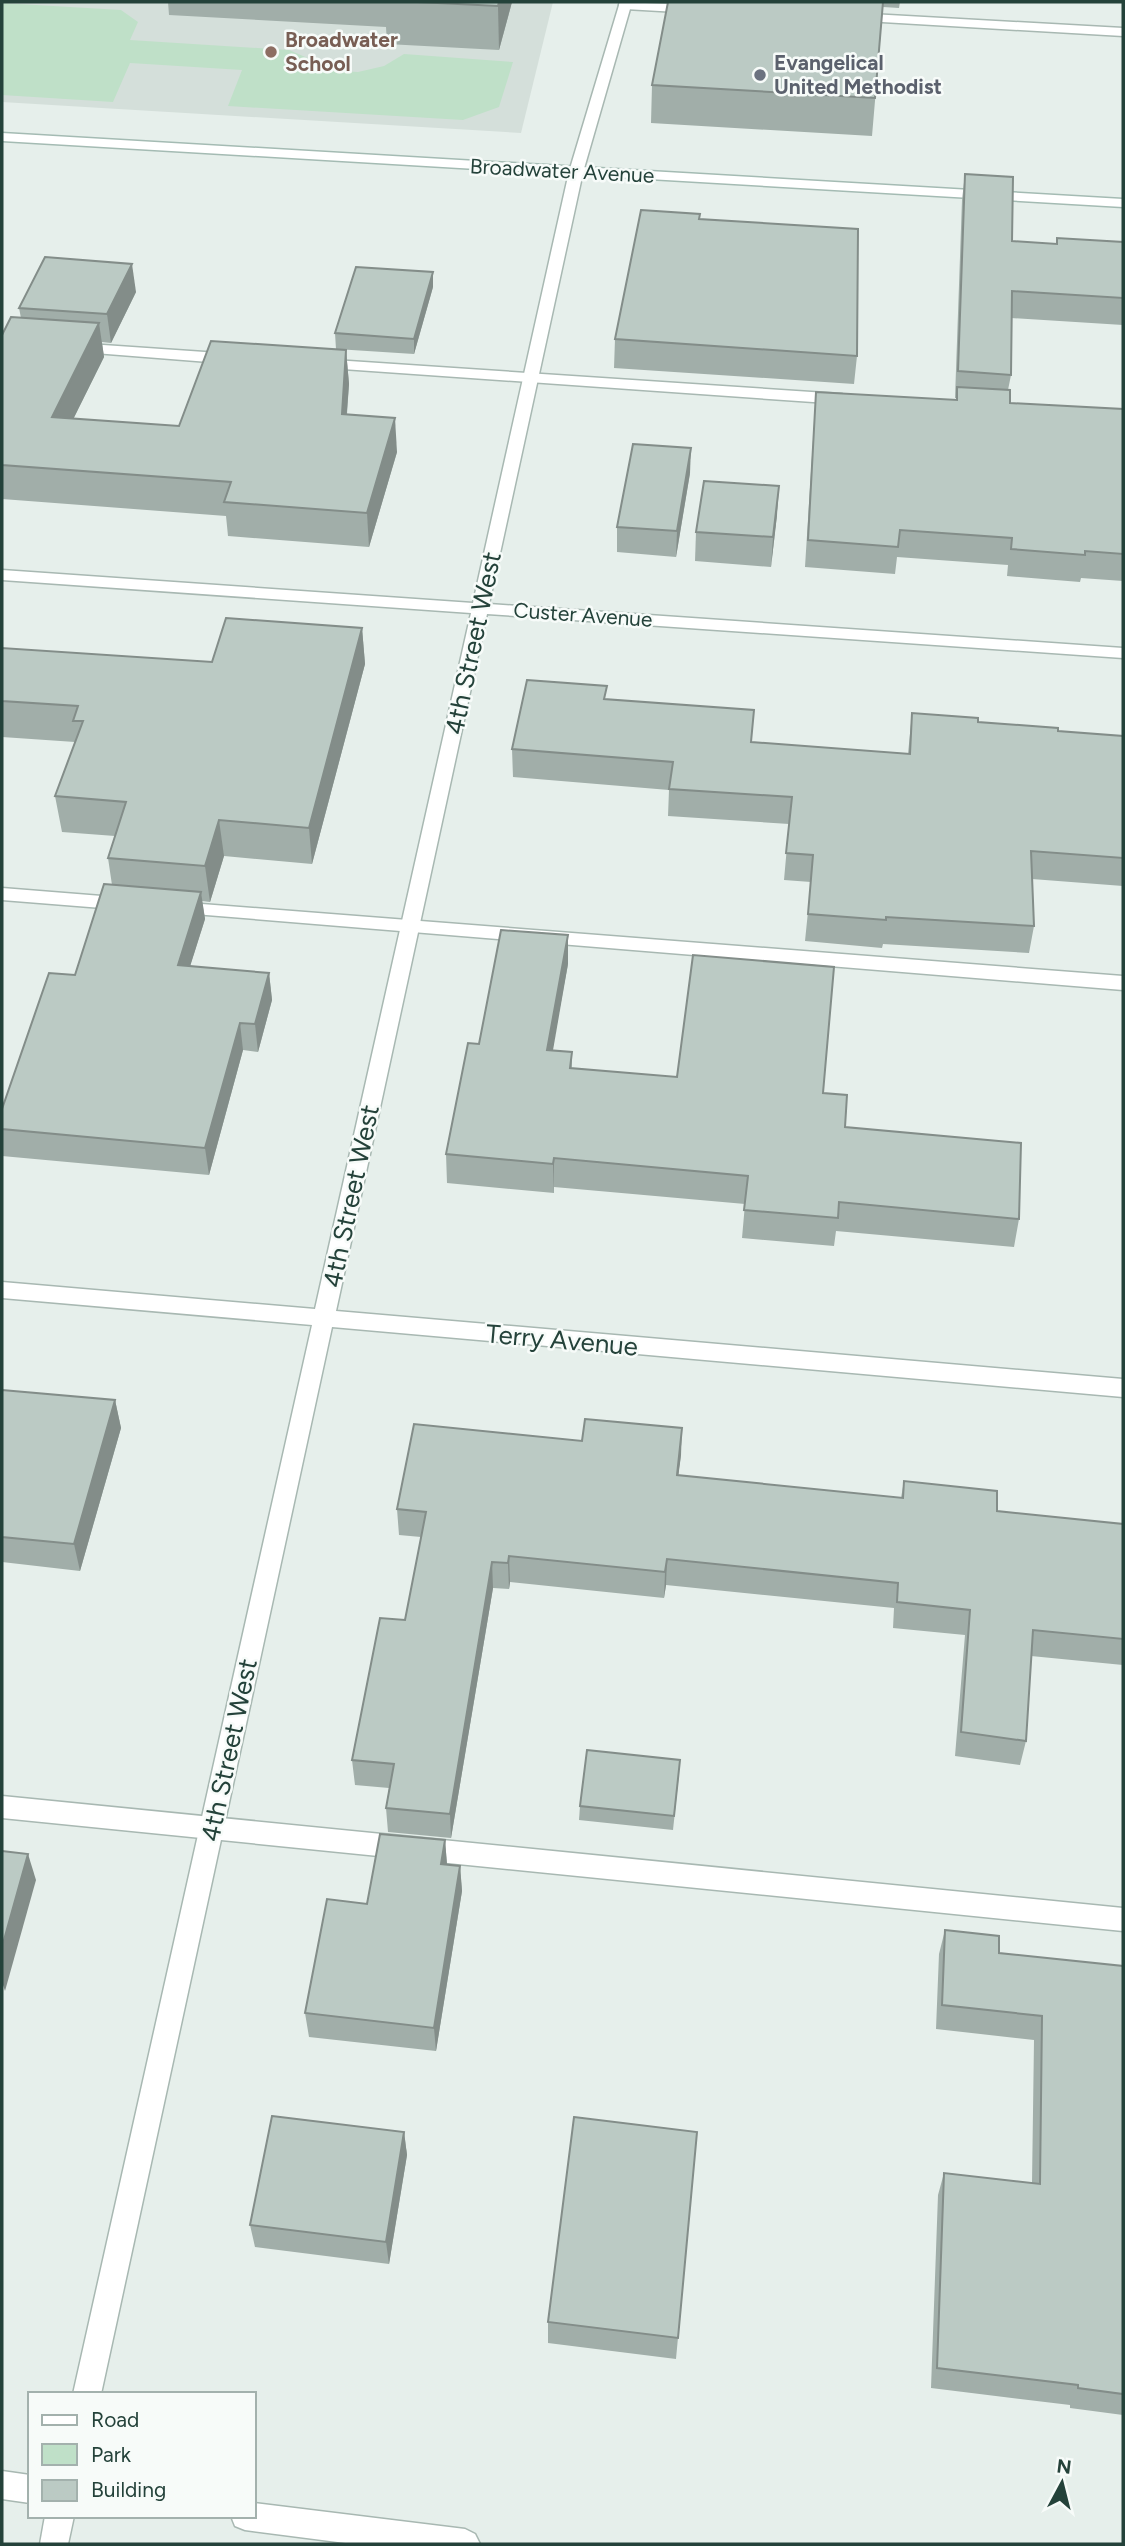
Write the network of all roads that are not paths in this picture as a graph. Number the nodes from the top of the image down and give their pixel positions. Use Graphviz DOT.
graph roads {
  1 [pos="626,3"];
  2 [pos="707,9"];
  3 [pos="844,17"];
  4 [pos="1123,32"];
  5 [pos="2,137"];
  6 [pos="576,172"];
  7 [pos="1123,203"];
  8 [pos="57,346"];
  9 [pos="252,360"];
  10 [pos="308,364"];
  11 [pos="531,379"];
  12 [pos="862,400"];
  13 [pos="2,575"];
  14 [pos="480,608"];
  15 [pos="1123,653"];
  16 [pos="2,894"];
  17 [pos="410,927"];
  18 [pos="1123,983"];
  19 [pos="2,1290"];
  20 [pos="324,1319"];
  21 [pos="1123,1388"];
  22 [pos="2,1807"];
  23 [pos="212,1829"];
  24 [pos="1123,1920"];
  25 [pos="87,2392"];
  26 [pos="2,2485"];
  27 [pos="28,2489"];
  28 [pos="256,2517"];
  29 [pos="60,2518"];
  30 [pos="54,2544"];
  31 [pos="465,2544"];
  1 -- 2 [label="street"];
  1 -- 6 [label="street, 4th Street West"];
  3 -- 4 [label="street"];
  5 -- 6 [label="street, Broadwater Avenue"];
  6 -- 7 [label="street, Broadwater Avenue"];
  6 -- 11 [label="street, 4th Street West"];
  8 -- 9 [label="street"];
  10 -- 11 [label="street"];
  11 -- 12 [label="street"];
  11 -- 14 [label="street, 4th Street West"];
  13 -- 14 [label="street, Custer Avenue"];
  14 -- 15 [label="street, Custer Avenue"];
  14 -- 17 [label="street, 4th Street West"];
  16 -- 17 [label="street"];
  17 -- 18 [label="street"];
  17 -- 20 [label="street, 4th Street West"];
  19 -- 20 [label="street, Terry Avenue"];
  20 -- 21 [label="street, Terry Avenue"];
  20 -- 23 [label="street, 4th Street West"];
  22 -- 23 [label="street"];
  23 -- 24 [label="street"];
  23 -- 25 [label="street, 4th Street West"];
  26 -- 27 [label="street"];
  28 -- 31 [label="street"];
  29 -- 30 [label="street"];
}
